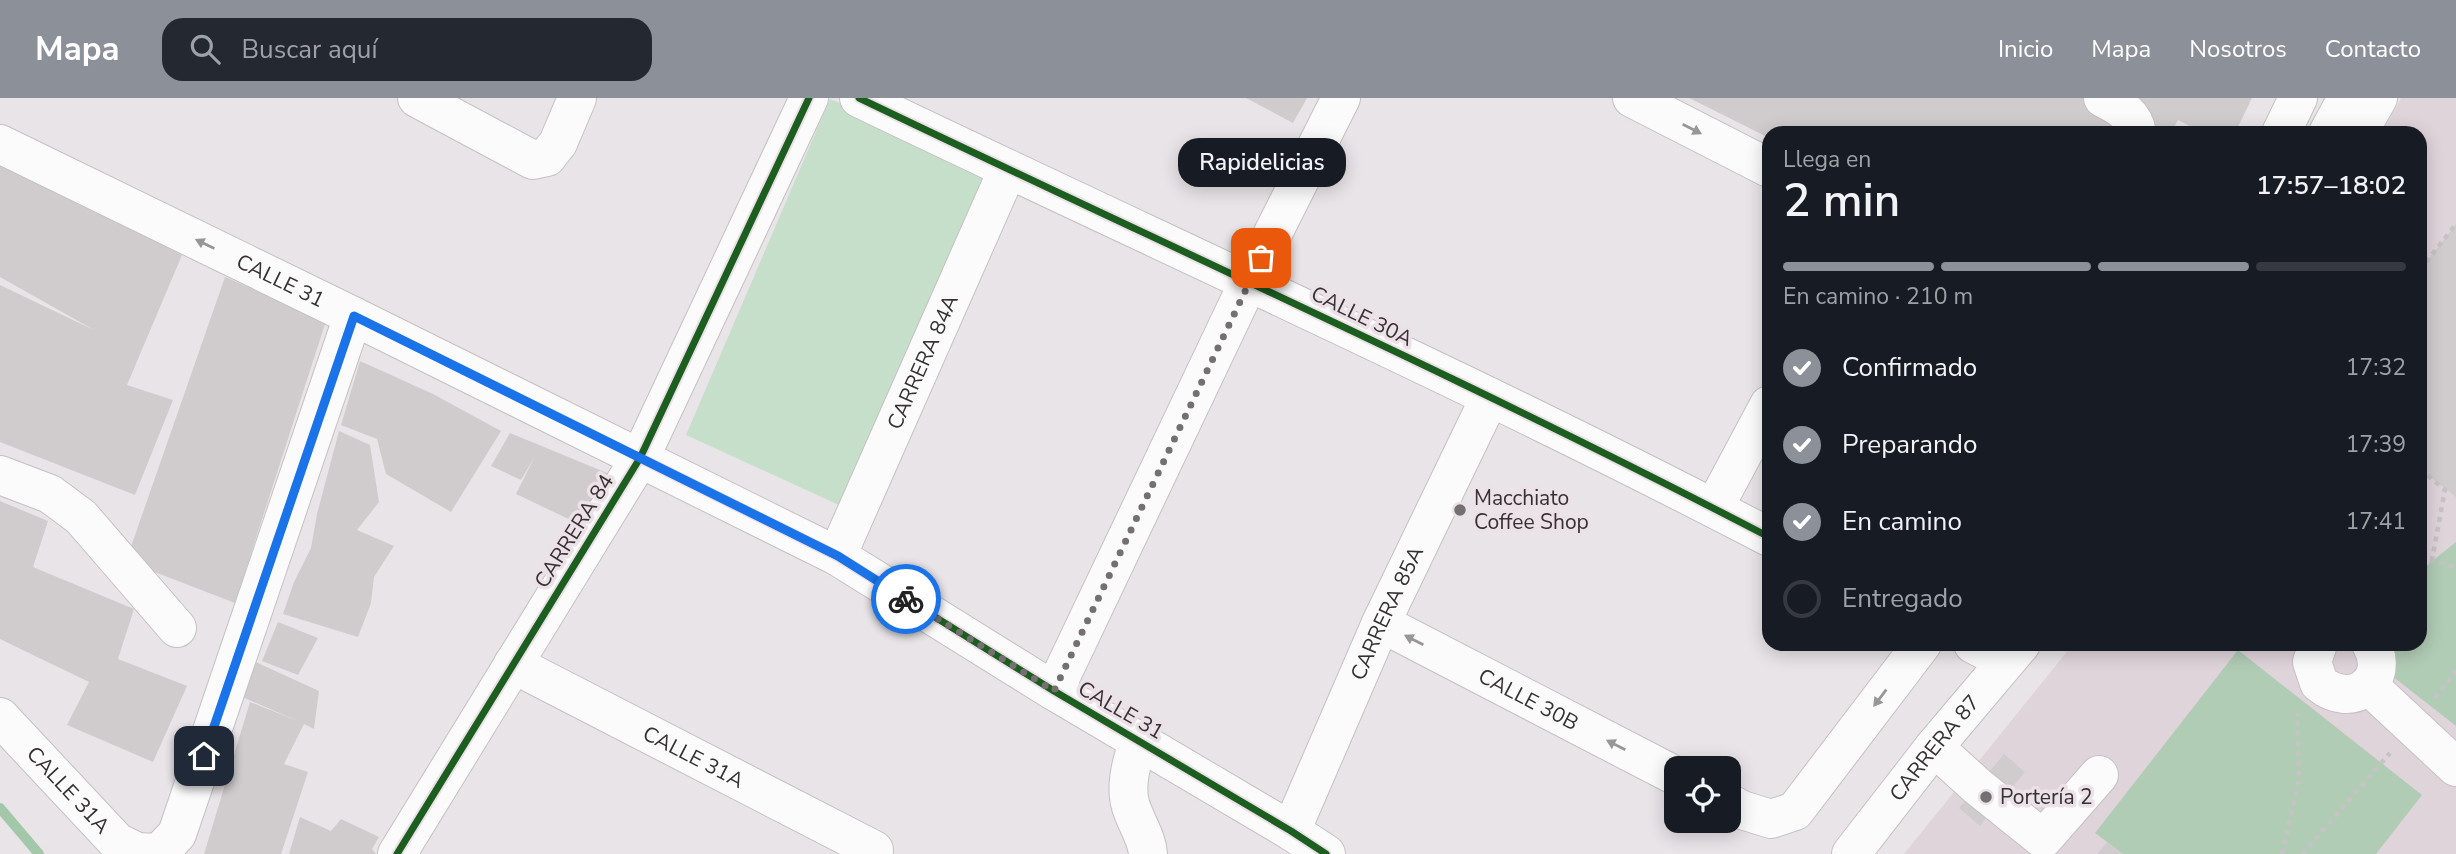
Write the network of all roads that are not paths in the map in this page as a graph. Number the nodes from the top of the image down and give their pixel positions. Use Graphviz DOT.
graph roads {
  1 [pos="417,98"];
  2 [pos="577,98"];
  3 [pos="809,98"];
  4 [pos="859,98"];
  5 [pos="1341,98"];
  6 [pos="1632,98"];
  7 [pos="2103,98"];
  8 [pos="2152,98"];
  9 [pos="2298,98"];
  10 [pos="2347,98"];
  11 [pos="2378,98"];
  12 [pos="2136,126"];
  13 [pos="2146,126"];
  14 [pos="2284,126"];
  15 [pos="2332,126"];
  16 [pos="2362,126"];
  17 [pos="0,144"];
  18 [pos="1762,164"];
  19 [pos="1009,169"];
  20 [pos="1250,281"];
  21 [pos="354,316"];
  22 [pos="1490,397"];
  23 [pos="1762,418"];
  24 [pos="640,458"];
  25 [pos="0,475"];
  26 [pos="1714,508"];
  27 [pos="1762,533"];
  28 [pos="838,556"];
  29 [pos="1381,623"];
  30 [pos="177,628"];
  31 [pos="1917,651"];
  32 [pos="1999,651"];
  33 [pos="2309,651"];
  34 [pos="2374,651"];
  35 [pos="513,664"];
  36 [pos="2368,685"];
  37 [pos="1054,691"];
  38 [pos="0,717"];
  39 [pos="1139,741"];
  40 [pos="1934,747"];
  41 [pos="2456,767"];
  42 [pos="1664,770"];
  43 [pos="2099,775"];
  44 [pos="1741,809"];
  45 [pos="1291,831"];
  46 [pos="874,850"];
  47 [pos="397,854"];
  48 [pos="1148,854"];
  49 [pos="1326,854"];
  50 [pos="1851,854"];
  1 -- 2 [label="street"];
  3 -- 24 [label="street, CARRERA 84"];
  4 -- 19 [label="street, CALLE 30A"];
  5 -- 20 [label="street"];
  6 -- 18 [label="street, one-way"];
  7 -- 12 [label="street"];
  8 -- 13 [label="street"];
  9 -- 14 [label="street"];
  10 -- 15 [label="street"];
  11 -- 16 [label="street"];
  21 -- 17 [label="street, CALLE 31, one-way"];
  19 -- 20 [label="street, CALLE 30A"];
  19 -- 28 [label="street, CARRERA 84A"];
  20 -- 22 [label="street, CALLE 30A"];
  20 -- 37 [label="street"];
  21 -- 24 [label="street, CALLE 31"];
  21 -- 38 [label="street, CALLE 31A"];
  22 -- 26 [label="street, CALLE 30A"];
  22 -- 29 [label="street, CARRERA 85A"];
  23 -- 26 [label="street"];
  24 -- 28 [label="street, CALLE 31"];
  24 -- 35 [label="street, CARRERA 84"];
  25 -- 30 [label="street"];
  26 -- 27 [label="street, CALLE 30A"];
  28 -- 37 [label="street, CALLE 31"];
  42 -- 29 [label="street, CALLE 30B, one-way"];
  29 -- 45 [label="street, CARRERA 85A"];
  31 -- 44 [label="street, one-way"];
  32 -- 40 [label="street, CARRERA 87"];
  33 -- 36 [label="street"];
  34 -- 36 [label="street"];
  35 -- 46 [label="street, CALLE 31A"];
  35 -- 47 [label="street, CARRERA 84"];
  36 -- 41 [label="street"];
  37 -- 39 [label="street, CALLE 31"];
  39 -- 45 [label="street, CALLE 31"];
  39 -- 48 [label="street"];
  40 -- 43 [label="street"];
  40 -- 50 [label="street, CARRERA 87"];
  45 -- 49 [label="street, CALLE 31"];
}
